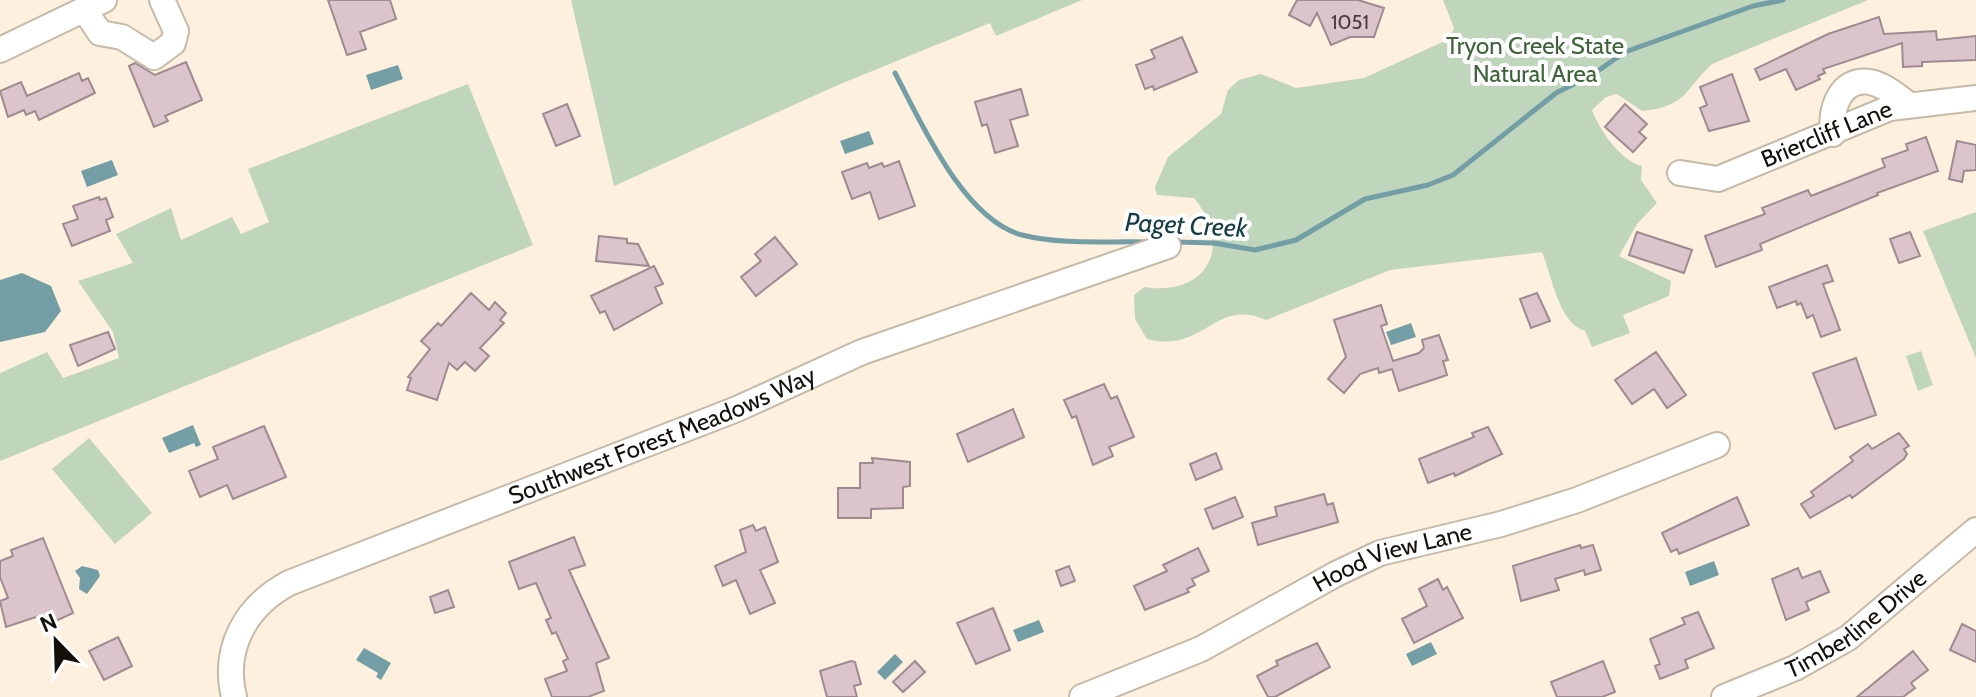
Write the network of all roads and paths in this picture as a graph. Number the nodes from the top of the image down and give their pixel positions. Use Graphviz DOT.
graph roads {
  1 [pos="162,0"];
  2 [pos="94,5"];
  3 [pos="0,50"];
  4 [pos="1976,98"];
  5 [pos="1908,104"];
  6 [pos="1833,134"];
  7 [pos="1680,173"];
  8 [pos="1168,246"];
  9 [pos="1717,445"];
  10 [pos="1976,530"];
  11 [pos="234,697"];
  12 [pos="1082,697"];
  13 [pos="1724,697"];
  1 -- 2 [label="street"];
  2 -- 3 [label="street"];
  4 -- 5 [label="street, Briercliff Lane"];
  5 -- 6 [label="street, Briercliff Lane"];
  5 -- 6 [label="street"];
  6 -- 7 [label="street, Briercliff Lane"];
  8 -- 11 [label="street, Southwest Forest Meadows Way"];
  9 -- 12 [label="street, Hood View Lane"];
  10 -- 13 [label="street, Timberline Drive"];
}
